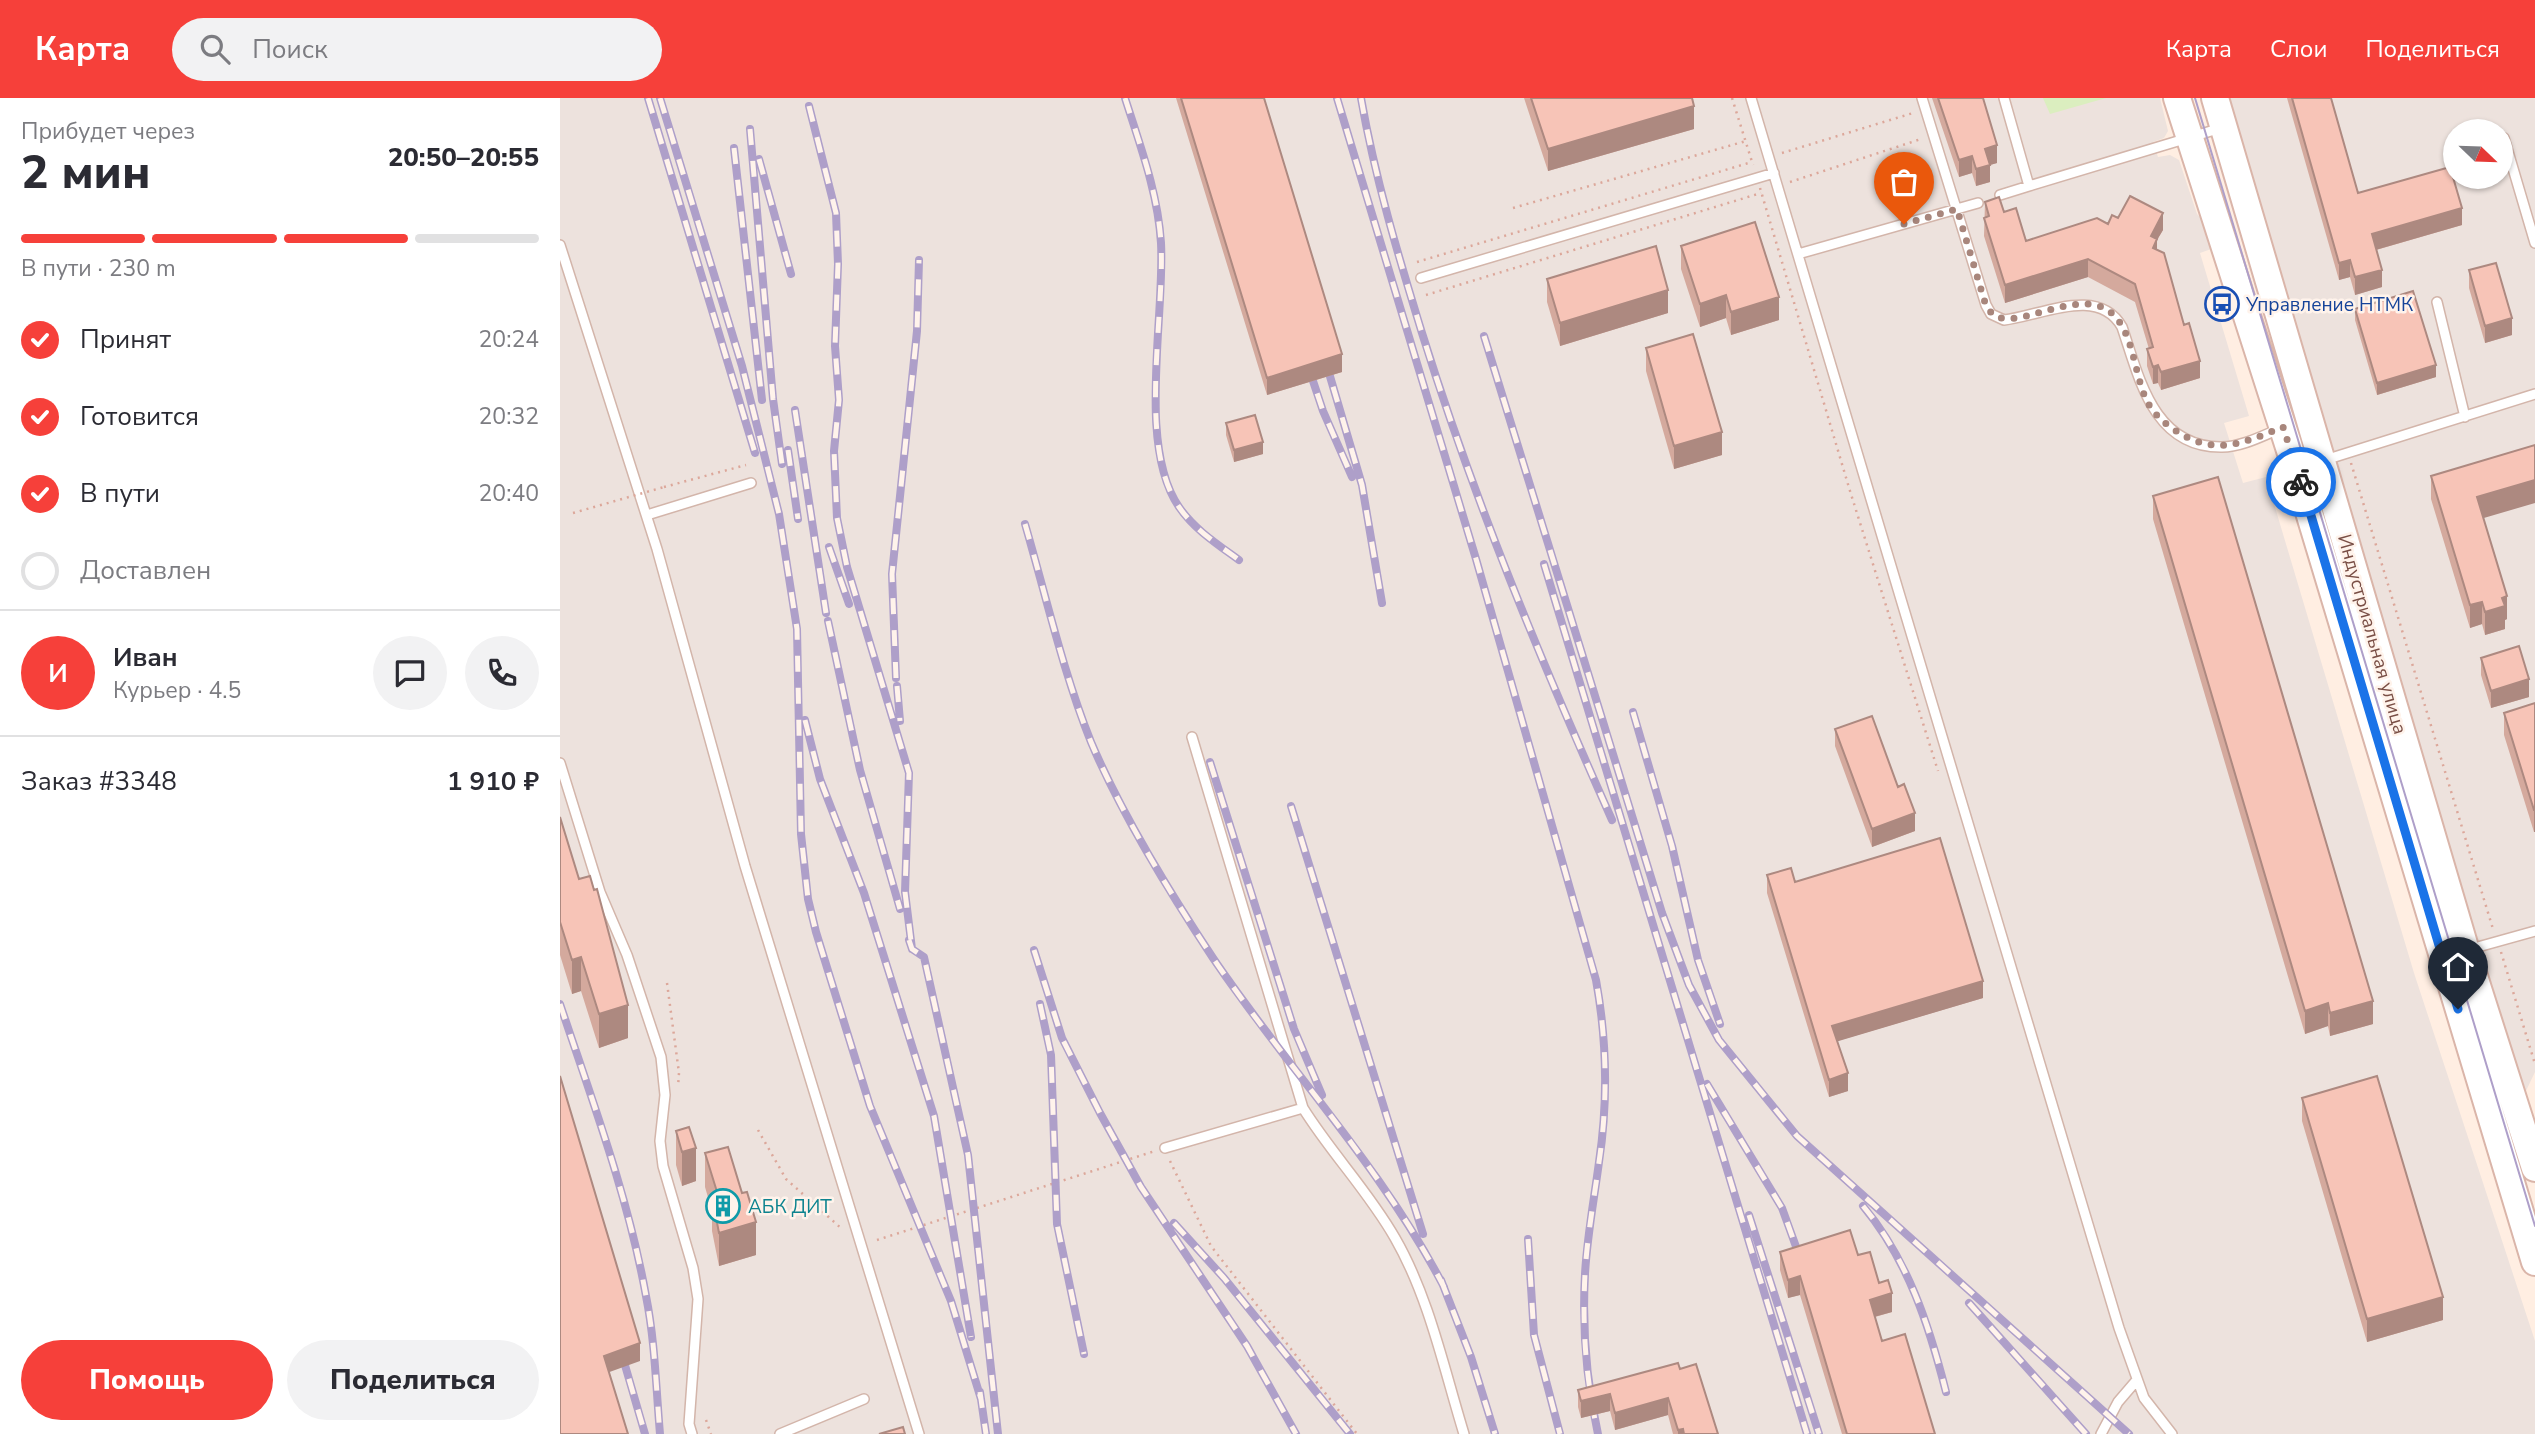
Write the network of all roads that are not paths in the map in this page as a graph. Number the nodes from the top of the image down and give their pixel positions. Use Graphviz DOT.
graph roads {
  1 [pos="1751,98"];
  2 [pos="1922,98"];
  3 [pos="2004,98"];
  4 [pos="2177,98"];
  5 [pos="2215,98"];
  6 [pos="2224,127"];
  7 [pos="2190,137"];
  8 [pos="2513,168"];
  9 [pos="1774,173"];
  10 [pos="2029,186"];
  11 [pos="2000,195"];
  12 [pos="1978,203"];
  13 [pos="1957,209"];
  14 [pos="2535,243"];
  15 [pos="560,245"];
  16 [pos="1798,254"];
  17 [pos="1421,278"];
  18 [pos="2437,302"];
  19 [pos="2535,394"];
  20 [pos="2465,417"];
  21 [pos="2296,423"];
  22 [pos="2317,463"];
  23 [pos="751,483"];
  24 [pos="647,515"];
  25 [pos="1192,737"];
  26 [pos="560,763"];
  27 [pos="2535,931"];
  28 [pos="2454,954"];
  29 [pos="1303,1108"];
  30 [pos="1165,1148"];
  31 [pos="2524,1163"];
  32 [pos="2535,1262"];
  33 [pos="2136,1381"];
  34 [pos="864,1399"];
  35 [pos="692,1434"];
  36 [pos="780,1434"];
  37 [pos="919,1434"];
  38 [pos="1464,1434"];
  39 [pos="2101,1434"];
  40 [pos="2172,1434"];
  1 -- 9 [label="lane"];
  2 -- 13 [label="lane"];
  3 -- 10 [label="lane"];
  4 -- 7 [label="main road, Индустриальная улица"];
  5 -- 6 [label="main road, Индустриальная улица"];
  6 -- 7 [label="lane"];
  6 -- 21 [label="main road, Индустриальная улица"];
  7 -- 10 [label="lane"];
  7 -- 21 [label="main road, Индустриальная улица"];
  8 -- 14 [label="lane"];
  9 -- 16 [label="lane"];
  9 -- 17 [label="lane"];
  10 -- 11 [label="lane"];
  12 -- 13 [label="lane"];
  13 -- 16 [label="lane"];
  13 -- 21 [label="lane"];
  15 -- 24 [label="lane"];
  16 -- 33 [label="lane"];
  18 -- 20 [label="lane"];
  19 -- 20 [label="lane"];
  20 -- 22 [label="lane"];
  21 -- 22 [label="main road, Индустриальная улица"];
  22 -- 28 [label="main road, Индустриальная улица"];
  23 -- 24 [label="lane"];
  24 -- 37 [label="lane"];
  25 -- 29 [label="lane"];
  26 -- 35 [label="lane"];
  27 -- 28 [label="lane"];
  28 -- 31 [label="main road, Индустриальная улица"];
  29 -- 30 [label="lane"];
  29 -- 38 [label="lane"];
  31 -- 32 [label="main road, Индустриальная улица"];
  33 -- 39 [label="lane"];
  33 -- 40 [label="lane"];
  34 -- 36 [label="lane"];
}
